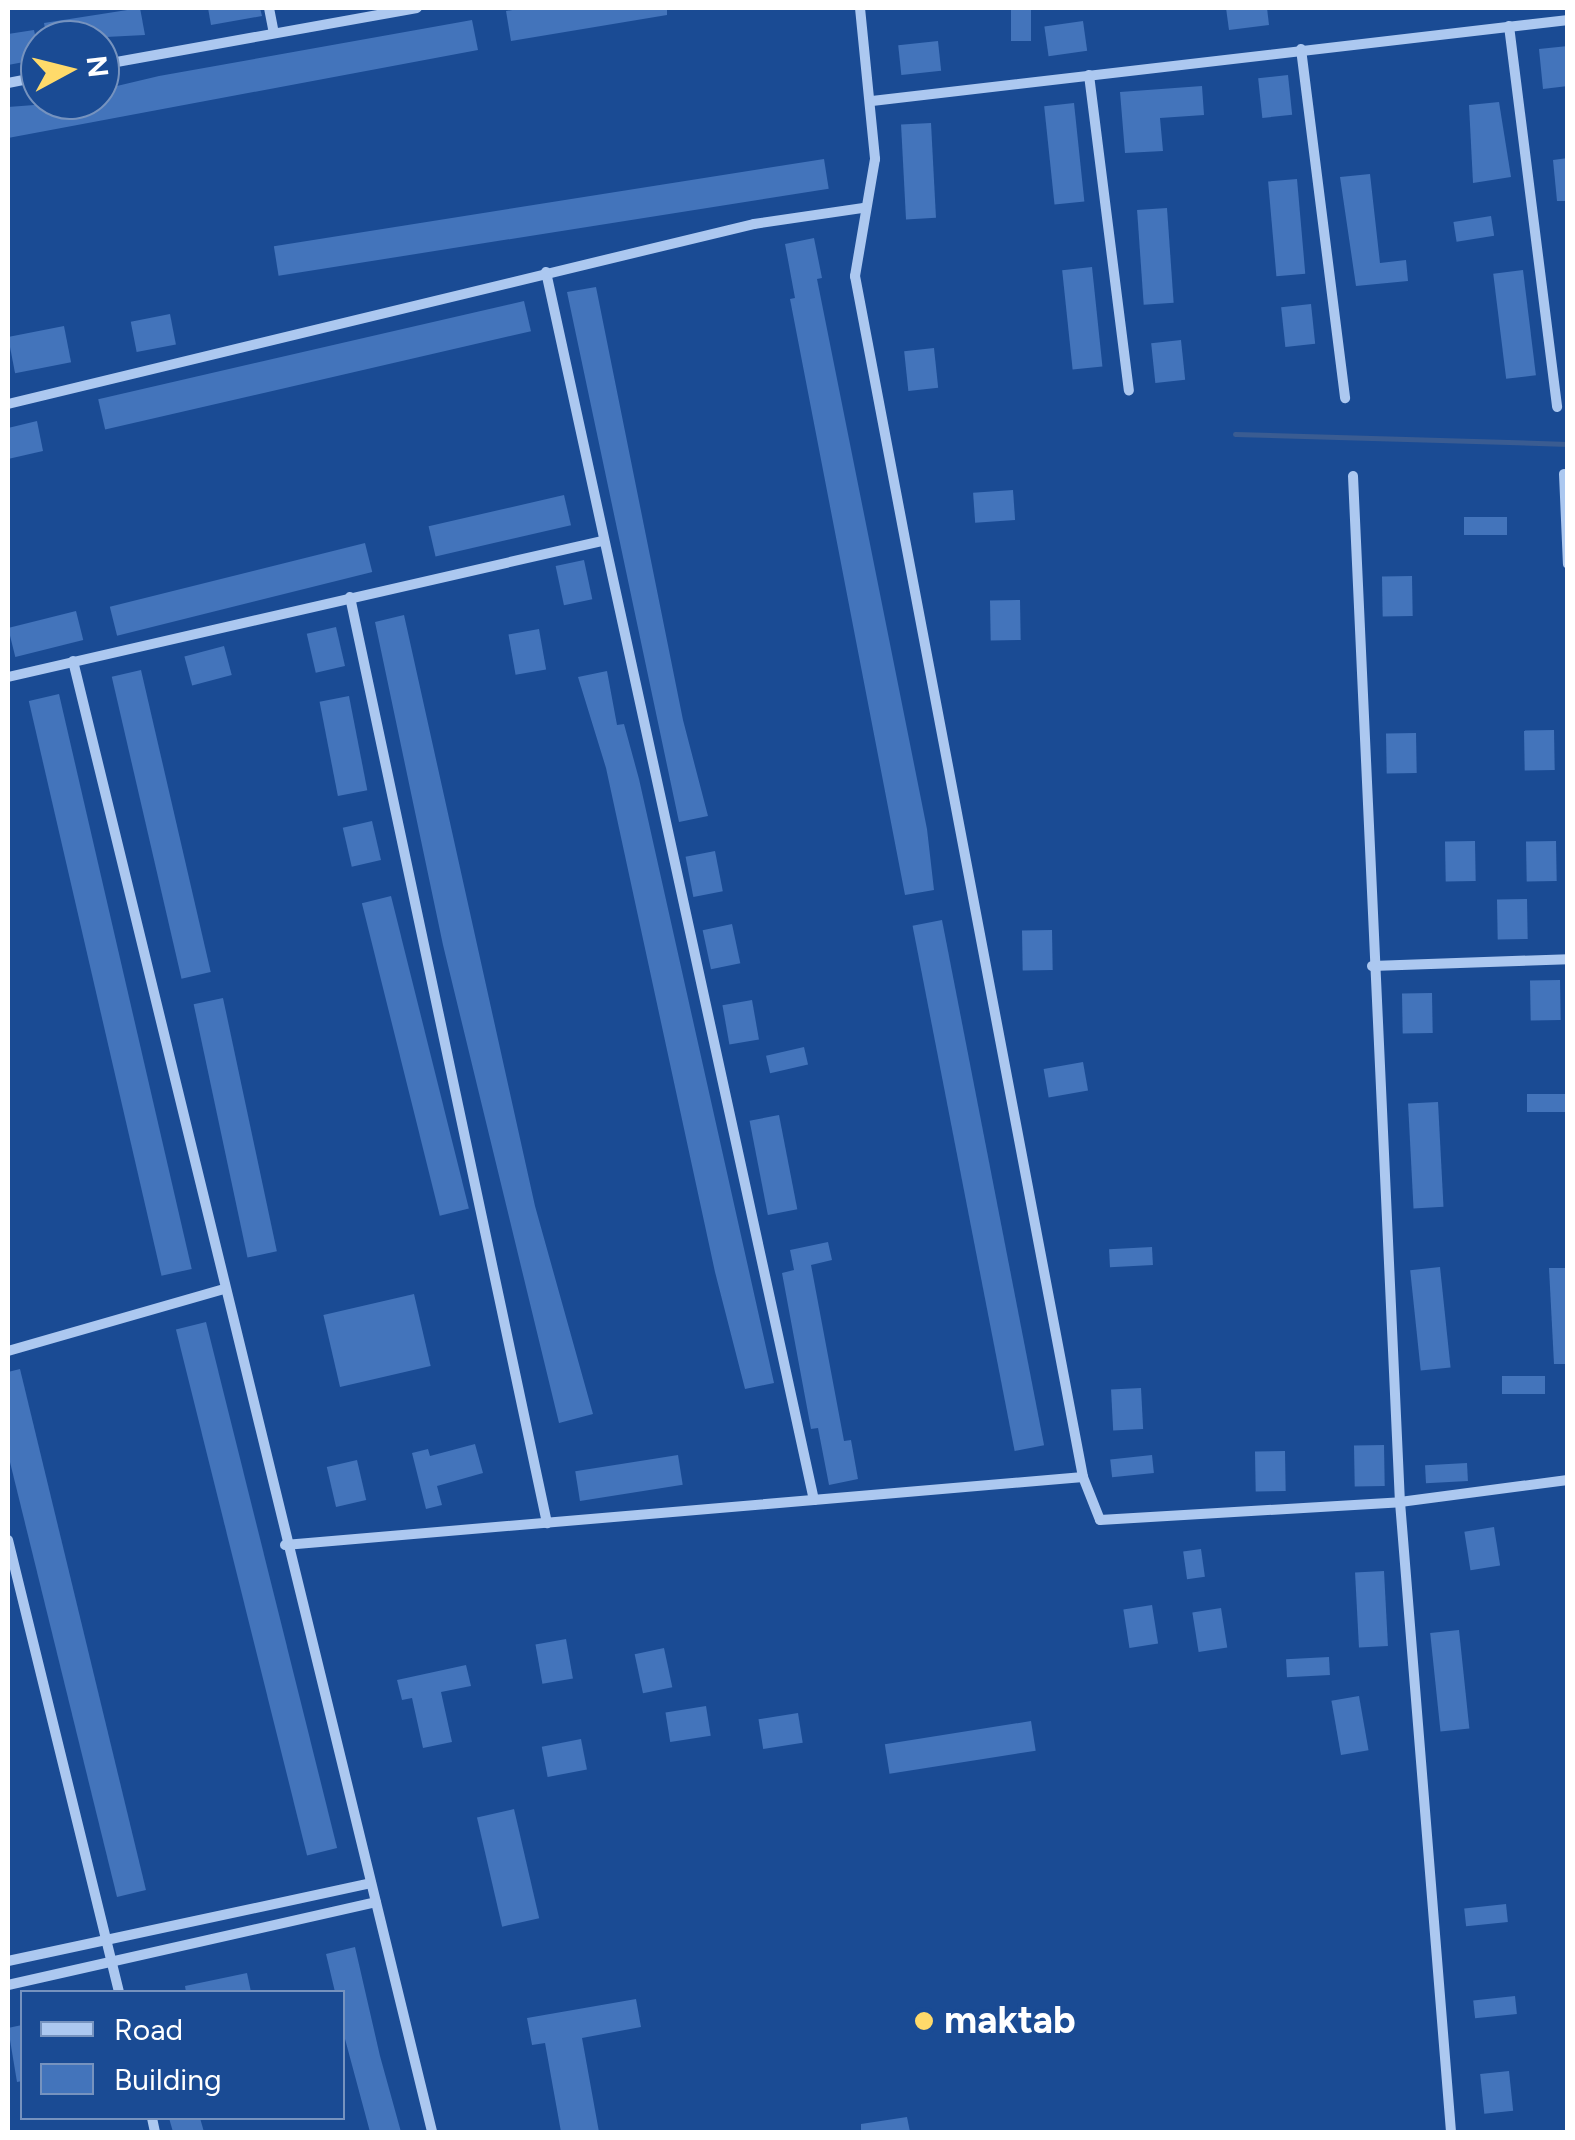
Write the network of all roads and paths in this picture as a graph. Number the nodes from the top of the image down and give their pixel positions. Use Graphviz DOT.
graph roads {
  1 [pos="269,8"];
  2 [pos="417,8"];
  3 [pos="860,8"];
  4 [pos="1568,20"];
  5 [pos="1509,26"];
  6 [pos="274,33"];
  7 [pos="1301,49"];
  8 [pos="120,62"];
  9 [pos="1089,75"];
  10 [pos="872,101"];
  11 [pos="862,208"];
  12 [pos="546,272"];
  13 [pos="1129,390"];
  14 [pos="1345,398"];
  15 [pos="8,404"];
  16 [pos="1557,407"];
  17 [pos="1564,474"];
  18 [pos="1353,476"];
  19 [pos="602,541"];
  20 [pos="1568,564"];
  21 [pos="350,597"];
  22 [pos="73,661"];
  23 [pos="8,677"];
  24 [pos="1568,959"];
  25 [pos="1372,966"];
  26 [pos="221,1290"];
  27 [pos="8,1350"];
  28 [pos="1083,1478"];
  29 [pos="1568,1480"];
  30 [pos="814,1500"];
  31 [pos="1400,1502"];
  32 [pos="547,1523"];
  33 [pos="8,1540"];
  34 [pos="285,1544"];
  35 [pos="372,1883"];
  36 [pos="376,1902"];
  37 [pos="105,1939"];
  38 [pos="8,1961"];
  39 [pos="111,1962"];
  40 [pos="8,1985"];
  41 [pos="118,1990"];
  42 [pos="432,2132"];
  43 [pos="1451,2132"];
  1 -- 6 [label="street"];
  2 -- 6 [label="street"];
  3 -- 10 [label="street"];
  4 -- 5 [label="street"];
  5 -- 7 [label="street"];
  5 -- 16 [label="street"];
  6 -- 8 [label="street"];
  7 -- 9 [label="street"];
  7 -- 14 [label="street"];
  9 -- 10 [label="street"];
  9 -- 13 [label="street"];
  10 -- 11 [label="street"];
  11 -- 12 [label="street"];
  11 -- 28 [label="street"];
  12 -- 15 [label="street"];
  12 -- 19 [label="street"];
  17 -- 20 [label="street"];
  18 -- 25 [label="street"];
  19 -- 21 [label="street"];
  19 -- 30 [label="street"];
  21 -- 22 [label="street"];
  21 -- 32 [label="street"];
  22 -- 23 [label="street"];
  22 -- 26 [label="street"];
  24 -- 25 [label="street"];
  25 -- 31 [label="street"];
  26 -- 27 [label="street"];
  26 -- 34 [label="street"];
  28 -- 30 [label="street"];
  28 -- 31 [label="street"];
  29 -- 31 [label="street"];
  30 -- 32 [label="street"];
  31 -- 43 [label="street"];
  32 -- 34 [label="street"];
  33 -- 37 [label="street"];
  34 -- 35 [label="street"];
  35 -- 36 [label="street"];
  35 -- 37 [label="street"];
  36 -- 39 [label="street"];
  36 -- 42 [label="street"];
  37 -- 38 [label="street"];
  37 -- 39 [label="street"];
  39 -- 40 [label="street"];
  39 -- 41 [label="street"];
}
